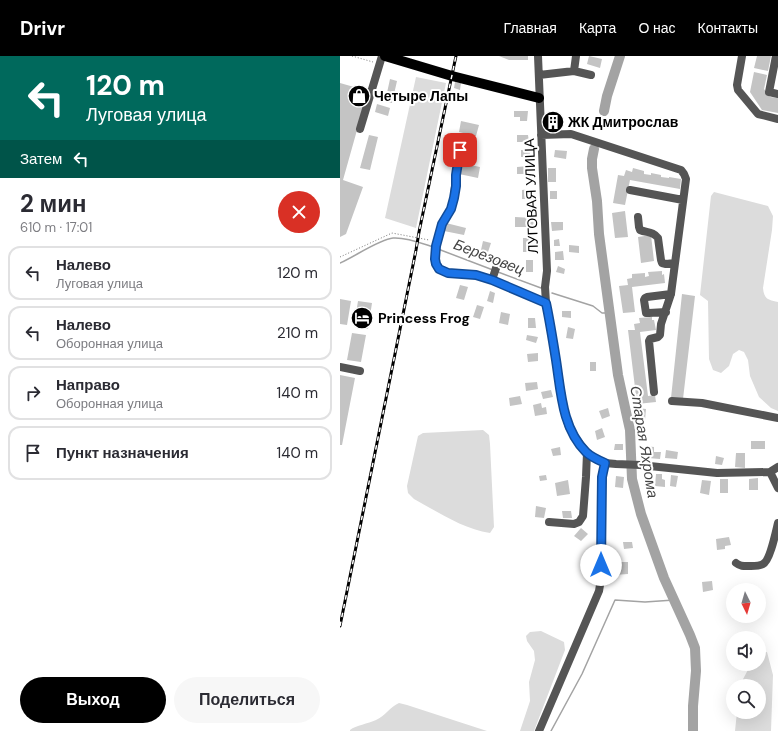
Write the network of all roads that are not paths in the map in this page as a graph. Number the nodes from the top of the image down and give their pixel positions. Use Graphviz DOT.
graph roads {
  1 [pos="538,56"];
  2 [pos="576,56"];
  3 [pos="742,56"];
  4 [pos="776,56"];
  5 [pos="382,58"];
  6 [pos="574,71"];
  7 [pos="539,75"];
  8 [pos="591,75"];
  9 [pos="778,94"];
  10 [pos="539,98"];
  11 [pos="778,118"];
  12 [pos="360,130"];
  13 [pos="541,135"];
  14 [pos="463,141"];
  15 [pos="630,190"];
  16 [pos="683,200"];
  17 [pos="638,217"];
  18 [pos="675,263"];
  19 [pos="671,294"];
  20 [pos="546,303"];
  21 [pos="666,312"];
  22 [pos="340,367"];
  23 [pos="360,370"];
  24 [pos="654,392"];
  25 [pos="672,401"];
  26 [pos="778,418"];
  27 [pos="587,453"];
  28 [pos="605,463"];
  29 [pos="778,467"];
  30 [pos="770,472"];
  31 [pos="778,488"];
  32 [pos="549,522"];
  33 [pos="778,523"];
  34 [pos="736,563"];
  35 [pos="539,731"];
  1 -- 7 [label="street, ЛУГОВАЯ УЛИЦА"];
  2 -- 6 [label="street"];
  3 -- 11 [label="street"];
  4 -- 9 [label="street"];
  5 -- 10 [label="main road"];
  5 -- 12 [label="street"];
  6 -- 7 [label="street"];
  6 -- 8 [label="street"];
  7 -- 10 [label="street, ЛУГОВАЯ УЛИЦА"];
  10 -- 13 [label="street, ЛУГОВАЯ УЛИЦА"];
  13 -- 16 [label="street"];
  13 -- 20 [label="street, ЛУГОВАЯ УЛИЦА"];
  14 -- 20 [label="street"];
  15 -- 16 [label="street"];
  16 -- 18 [label="street"];
  17 -- 18 [label="street"];
  18 -- 19 [label="street"];
  19 -- 21 [label="street"];
  19 -- 21 [label="street"];
  20 -- 27 [label="street, ЛУГОВАЯ УЛИЦА"];
  21 -- 24 [label="street"];
  22 -- 23 [label="street"];
  25 -- 26 [label="street"];
  27 -- 28 [label="street, ЛУГОВАЯ УЛИЦА"];
  27 -- 32 [label="street"];
  28 -- 30 [label="street, ЛУГОВАЯ УЛИЦА"];
  28 -- 35 [label="street"];
  29 -- 30 [label="street"];
  30 -- 31 [label="street"];
  33 -- 34 [label="street"];
}
